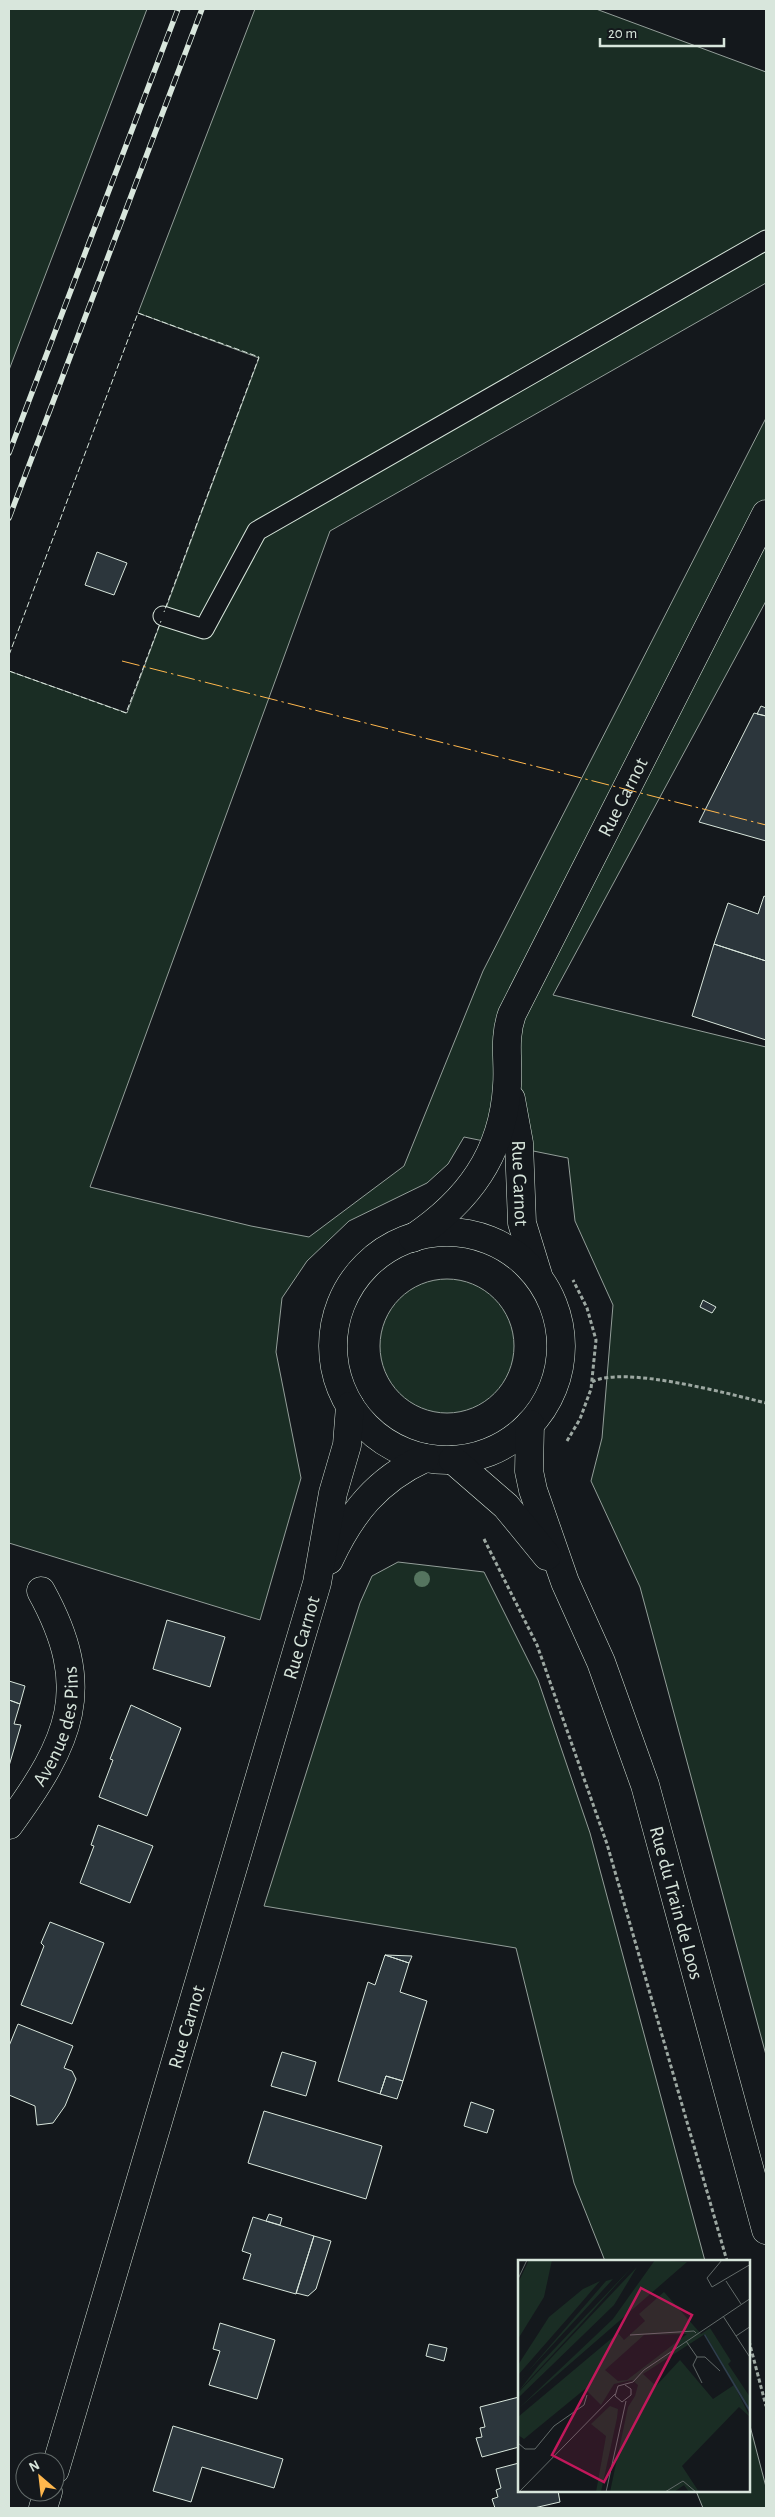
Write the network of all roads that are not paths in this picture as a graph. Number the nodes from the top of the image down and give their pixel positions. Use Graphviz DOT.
graph roads {
  1 [pos="766,240"];
  2 [pos="766,514"];
  3 [pos="163,616"];
  4 [pos="507,1085"];
  5 [pos="413,1238"];
  6 [pos="540,1280"];
  7 [pos="350,1406"];
  8 [pos="530,1424"];
  9 [pos="425,1458"];
  10 [pos="453,1460"];
  11 [pos="565,1582"];
  12 [pos="317,1584"];
  13 [pos="41,1591"];
  14 [pos="9,1825"];
  15 [pos="766,2230"];
  16 [pos="60,2452"];
  1 -- 3 [label="lane"];
  2 -- 4 [label="street, Rue Carnot"];
  4 -- 5 [label="street, Rue Carnot"];
  4 -- 6 [label="street, Rue Carnot"];
  5 -- 6 [label="street"];
  5 -- 7 [label="street"];
  6 -- 8 [label="street"];
  7 -- 9 [label="street"];
  7 -- 12 [label="street, Rue Carnot"];
  8 -- 10 [label="street"];
  8 -- 11 [label="street, Rue du Train de Loos"];
  9 -- 10 [label="street"];
  9 -- 12 [label="street, Rue Carnot"];
  10 -- 11 [label="street, Rue du Train de Loos"];
  11 -- 15 [label="street, Rue du Train de Loos"];
  12 -- 16 [label="street, Rue Carnot"];
  13 -- 14 [label="street, Avenue des Pins"];
}
